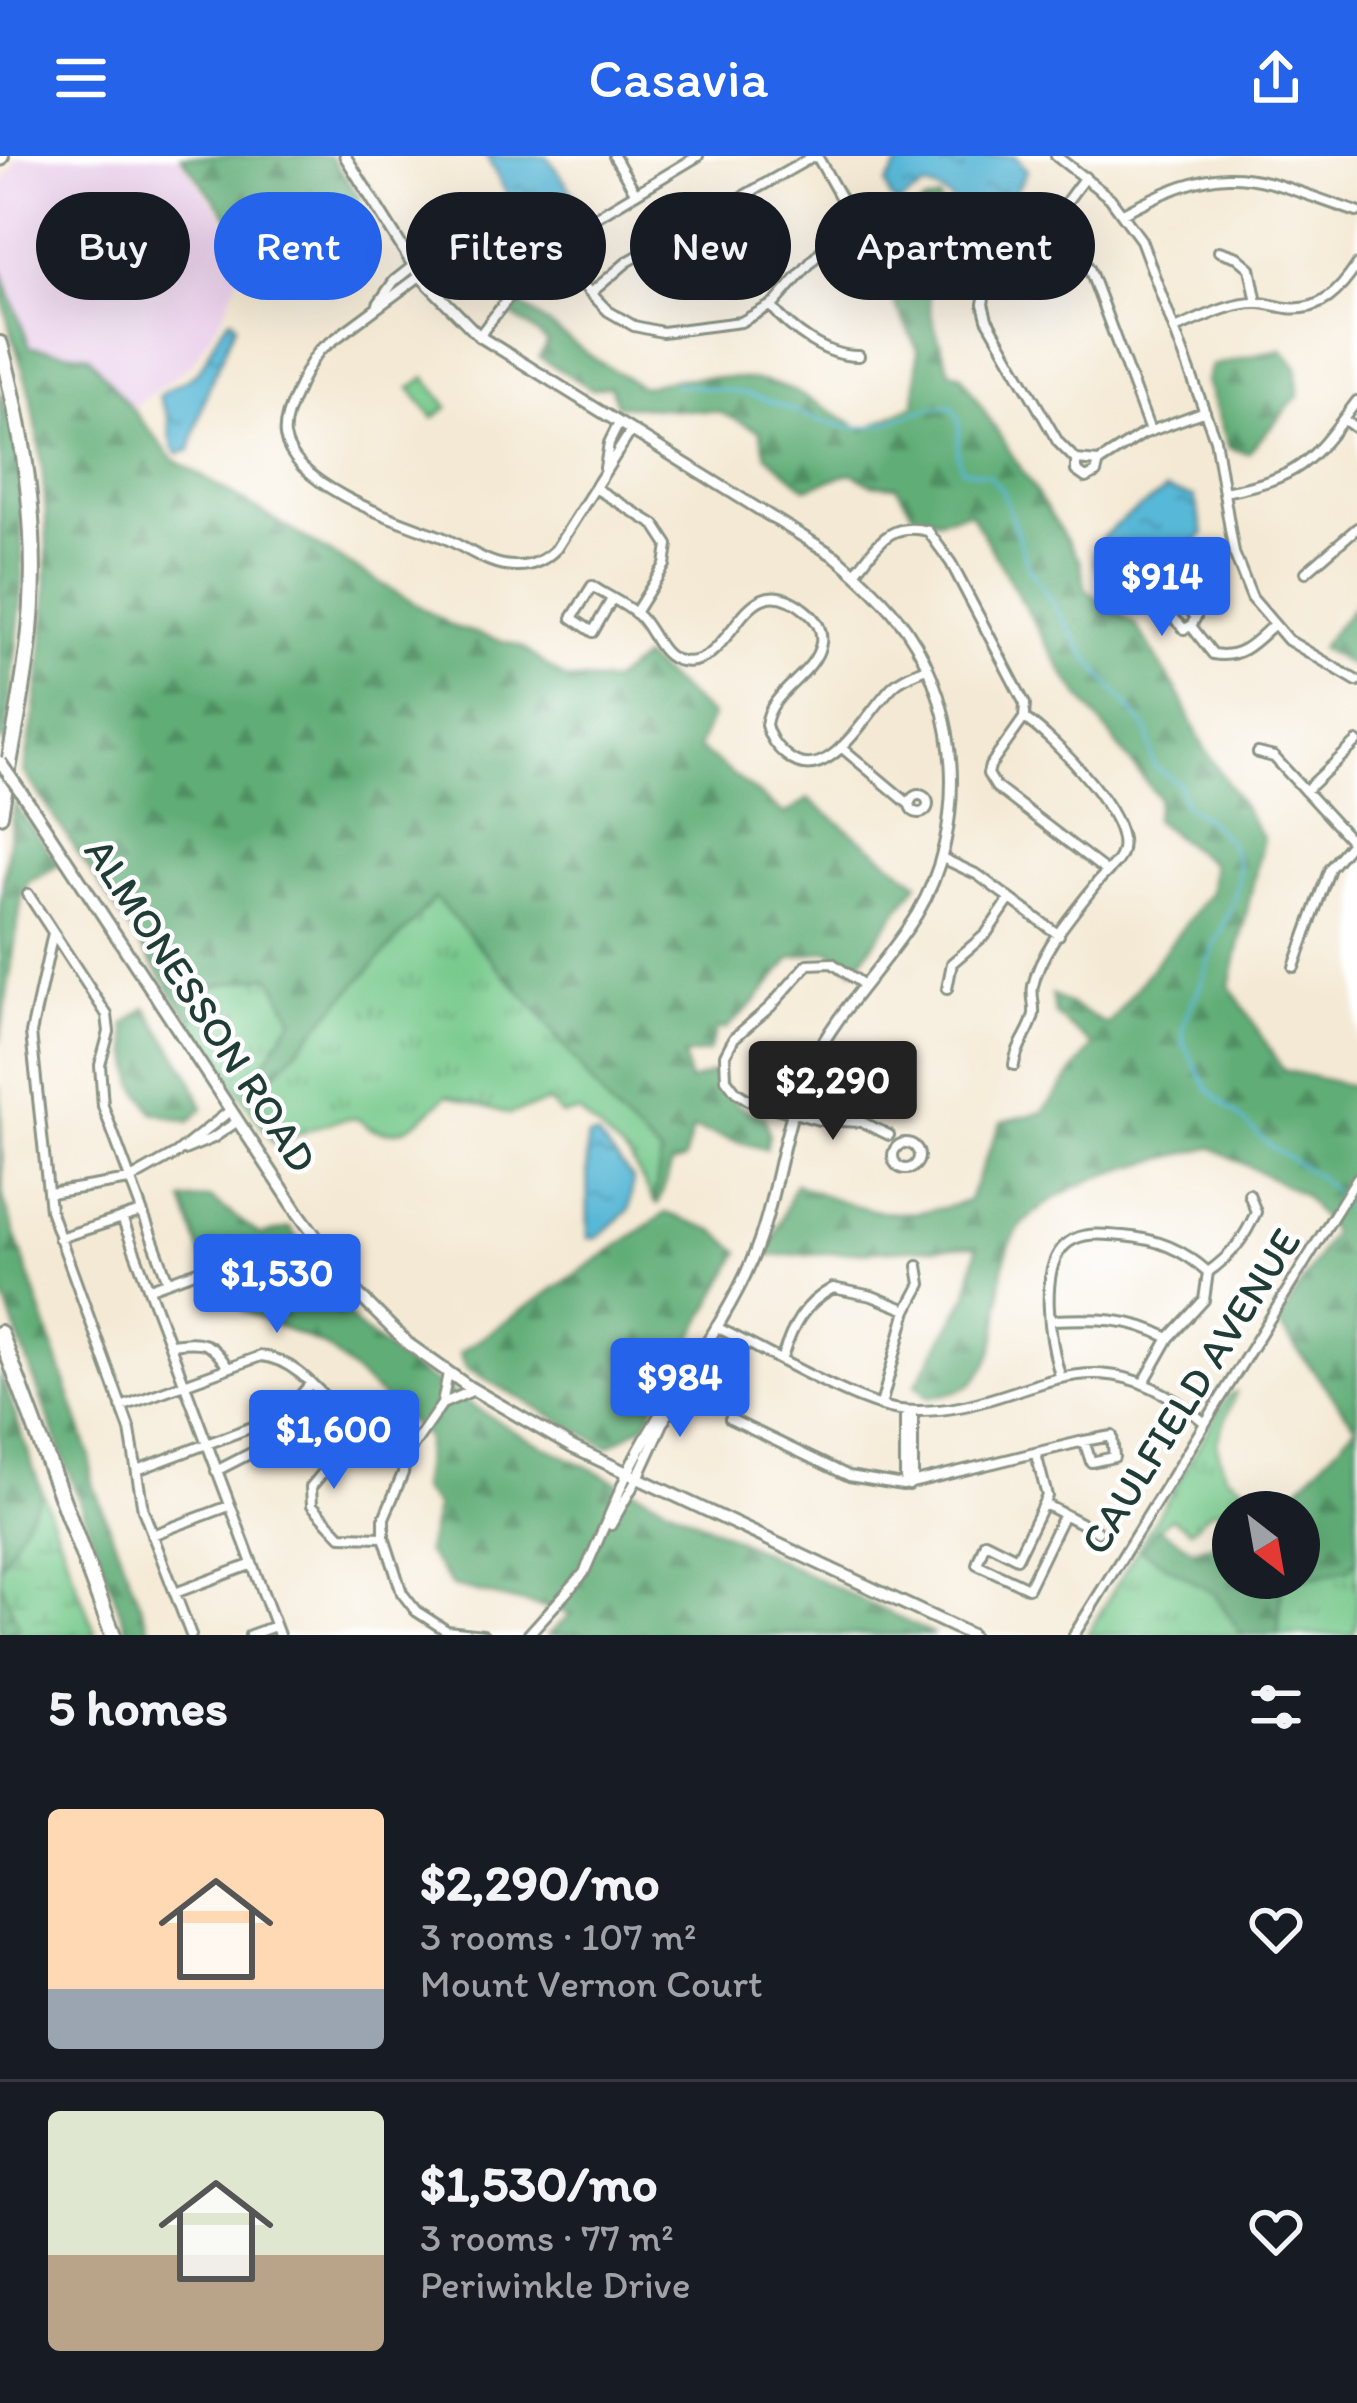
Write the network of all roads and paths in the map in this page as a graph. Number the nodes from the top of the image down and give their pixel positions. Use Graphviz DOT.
graph roads {
  1 [pos="345,156"];
  2 [pos="614,156"];
  3 [pos="698,156"];
  4 [pos="815,156"];
  5 [pos="1056,156"];
  6 [pos="1258,168"];
  7 [pos="1084,177"];
  8 [pos="1167,178"];
  9 [pos="634,192"];
  10 [pos="1073,192"];
  11 [pos="1357,212"];
  12 [pos="1124,213"];
  13 [pos="1219,250"];
  14 [pos="406,253"];
  15 [pos="1357,265"];
  16 [pos="406,276"];
  17 [pos="606,280"];
  18 [pos="1095,284"];
  19 [pos="445,300"];
  20 [pos="508,300"];
  21 [pos="598,300"];
  22 [pos="985,300"];
  23 [pos="1257,303"];
  24 [pos="771,306"];
  25 [pos="1175,329"];
  26 [pos="479,336"];
  27 [pos="0,344"];
  28 [pos="859,356"];
  29 [pos="1357,401"];
  30 [pos="1205,411"];
  31 [pos="1343,419"];
  32 [pos="619,423"];
  33 [pos="1357,429"];
  34 [pos="631,431"];
  35 [pos="1150,431"];
  36 [pos="605,470"];
  37 [pos="595,488"];
  38 [pos="1224,492"];
  39 [pos="1357,528"];
  40 [pos="1306,572"];
  41 [pos="855,573"];
  42 [pos="612,599"];
  43 [pos="635,613"];
  44 [pos="1191,626"];
  45 [pos="1272,626"];
  46 [pos="926,668"];
  47 [pos="1357,681"];
  48 [pos="1024,718"];
  49 [pos="1357,742"];
  50 [pos="841,747"];
  51 [pos="1258,753"];
  52 [pos="0,762"];
  53 [pos="1305,791"];
  54 [pos="910,804"];
  55 [pos="0,815"];
  56 [pos="1355,845"];
  57 [pos="942,858"];
  58 [pos="1106,871"];
  59 [pos="28,894"];
  60 [pos="1010,899"];
  61 [pos="53,933"];
  62 [pos="1059,934"];
  63 [pos="1294,967"];
  64 [pos="864,986"];
  65 [pos="947,989"];
  66 [pos="1014,1065"];
  67 [pos="790,1114"];
  68 [pos="234,1115"];
  69 [pos="889,1135"];
  70 [pos="908,1144"];
  71 [pos="893,1155"];
  72 [pos="1357,1178"];
  73 [pos="129,1180"];
  74 [pos="50,1192"];
  75 [pos="1249,1194"];
  76 [pos="141,1212"];
  77 [pos="122,1218"];
  78 [pos="59,1238"];
  79 [pos="918,1266"];
  80 [pos="202,1269"];
  81 [pos="1208,1272"];
  82 [pos="168,1282"];
  83 [pos="149,1288"];
  84 [pos="907,1310"];
  85 [pos="1051,1320"];
  86 [pos="716,1327"];
  87 [pos="0,1333"];
  88 [pos="1169,1337"];
  89 [pos="172,1344"];
  90 [pos="782,1358"];
  91 [pos="228,1368"];
  92 [pos="448,1373"];
  93 [pos="1060,1376"];
  94 [pos="310,1384"];
  95 [pos="1143,1384"];
  96 [pos="185,1385"];
  97 [pos="474,1390"];
  98 [pos="442,1404"];
  99 [pos="881,1405"];
  100 [pos="121,1407"];
  101 [pos="913,1410"];
  102 [pos="282,1416"];
  103 [pos="730,1419"];
  104 [pos="1204,1422"];
  105 [pos="358,1430"];
  106 [pos="1084,1441"];
  107 [pos="206,1444"];
  108 [pos="1036,1454"];
  109 [pos="405,1457"];
  110 [pos="137,1470"];
  111 [pos="216,1471"];
  112 [pos="632,1476"];
  113 [pos="909,1485"];
  114 [pos="1046,1505"];
  115 [pos="229,1506"];
  116 [pos="1063,1516"];
  117 [pos="1098,1532"];
  118 [pos="152,1535"];
  119 [pos="384,1537"];
  120 [pos="250,1565"];
  121 [pos="175,1593"];
  122 [pos="277,1630"];
  123 [pos="446,1633"];
  124 [pos="113,1635"];
  125 [pos="190,1635"];
  126 [pos="250,1635"];
  127 [pos="483,1635"];
  128 [pos="528,1635"];
  129 [pos="971,1635"];
  130 [pos="1073,1635"];
  1 -- 14 [label="street"];
  2 -- 9 [label="street"];
  3 -- 9 [label="street"];
  4 -- 17 [label="street"];
  4 -- 24 [label="street"];
  5 -- 7 [label="street"];
  6 -- 11 [label="street"];
  7 -- 10 [label="street"];
  7 -- 12 [label="street"];
  8 -- 12 [label="street"];
  12 -- 25 [label="street"];
  13 -- 23 [label="street"];
  15 -- 23 [label="street"];
  16 -- 37 [label="street"];
  18 -- 35 [label="street"];
  19 -- 26 [label="street"];
  20 -- 26 [label="street"];
  21 -- 24 [label="street"];
  22 -- 35 [label="street"];
  23 -- 25 [label="street"];
  24 -- 28 [label="street"];
  25 -- 30 [label="street"];
  26 -- 32 [label="street"];
  27 -- 55 [label="highway"];
  29 -- 31 [label="street"];
  30 -- 35 [label="street"];
  30 -- 38 [label="street"];
  31 -- 33 [label="street"];
  31 -- 38 [label="street"];
  32 -- 34 [label="street"];
  32 -- 36 [label="street"];
  34 -- 36 [label="street"];
  34 -- 41 [label="street"];
  36 -- 37 [label="street"];
  37 -- 43 [label="street"];
  38 -- 45 [label="street"];
  39 -- 40 [label="street"];
  41 -- 46 [label="street"];
  41 -- 48 [label="street"];
  42 -- 42 [label="street"];
  42 -- 43 [label="street"];
  43 -- 50 [label="street"];
  44 -- 45 [label="street"];
  45 -- 47 [label="street"];
  46 -- 50 [label="street"];
  46 -- 57 [label="street"];
  48 -- 58 [label="street"];
  48 -- 58 [label="street"];
  49 -- 53 [label="street"];
  50 -- 54 [label="street"];
  51 -- 53 [label="street"];
  52 -- 68 [label="main road, ALMONESSON ROAD, bridge"];
  53 -- 56 [label="street"];
  56 -- 63 [label="street"];
  57 -- 60 [label="street"];
  57 -- 64 [label="street"];
  58 -- 62 [label="street"];
  59 -- 61 [label="street"];
  60 -- 62 [label="street"];
  60 -- 65 [label="street"];
  61 -- 73 [label="street"];
  61 -- 74 [label="street"];
  62 -- 66 [label="street"];
  64 -- 67 [label="street"];
  64 -- 67 [label="street"];
  67 -- 69 [label="street"];
  67 -- 86 [label="street"];
  68 -- 73 [label="street"];
  68 -- 92 [label="main road, ALMONESSON ROAD"];
  69 -- 70 [label="street"];
  69 -- 71 [label="street"];
  70 -- 71 [label="street"];
  70 -- 71 [label="street"];
  72 -- 104 [label="street, CAULFIELD AVENUE"];
  73 -- 74 [label="street"];
  73 -- 76 [label="street"];
  74 -- 78 [label="street"];
  75 -- 81 [label="street"];
  76 -- 77 [label="street"];
  76 -- 82 [label="street"];
  77 -- 78 [label="street"];
  77 -- 83 [label="street"];
  78 -- 100 [label="street"];
  79 -- 84 [label="street"];
  80 -- 82 [label="street"];
  81 -- 85 [label="street"];
  81 -- 88 [label="street"];
  82 -- 83 [label="street"];
  83 -- 89 [label="street"];
  84 -- 90 [label="street"];
  84 -- 99 [label="street"];
  85 -- 88 [label="street"];
  85 -- 93 [label="street"];
  86 -- 90 [label="street"];
  86 -- 112 [label="street"];
  87 -- 124 [label="highway"];
  88 -- 95 [label="street"];
  89 -- 91 [label="street"];
  89 -- 96 [label="street"];
  90 -- 99 [label="street"];
  91 -- 94 [label="street"];
  91 -- 96 [label="street"];
  92 -- 97 [label="main road, ALMONESSON ROAD"];
  92 -- 98 [label="street"];
  93 -- 95 [label="street"];
  93 -- 101 [label="street"];
  94 -- 102 [label="street"];
  94 -- 105 [label="street"];
  95 -- 104 [label="street"];
  96 -- 100 [label="street"];
  96 -- 107 [label="street"];
  97 -- 98 [label="street"];
  97 -- 112 [label="main road, ALMONESSON ROAD"];
  98 -- 109 [label="street"];
  99 -- 101 [label="street"];
  100 -- 110 [label="street"];
  101 -- 113 [label="street"];
  102 -- 107 [label="street"];
  102 -- 111 [label="street"];
  103 -- 113 [label="street"];
  104 -- 130 [label="street, CAULFIELD AVENUE"];
  105 -- 109 [label="street"];
  105 -- 119 [label="street"];
  106 -- 108 [label="street"];
  107 -- 110 [label="street"];
  107 -- 111 [label="street"];
  108 -- 113 [label="street"];
  108 -- 114 [label="street"];
  109 -- 119 [label="street"];
  110 -- 118 [label="street"];
  111 -- 115 [label="street"];
  112 -- 128 [label="street"];
  112 -- 129 [label="main road, ALMONESSON ROAD"];
  114 -- 116 [label="street"];
  114 -- 116 [label="street"];
  115 -- 118 [label="street"];
  115 -- 120 [label="street"];
  116 -- 117 [label="street"];
  118 -- 121 [label="street"];
  119 -- 123 [label="street"];
  120 -- 121 [label="street"];
  120 -- 122 [label="street"];
  121 -- 125 [label="street"];
  122 -- 126 [label="street"];
  123 -- 127 [label="street"];
}
